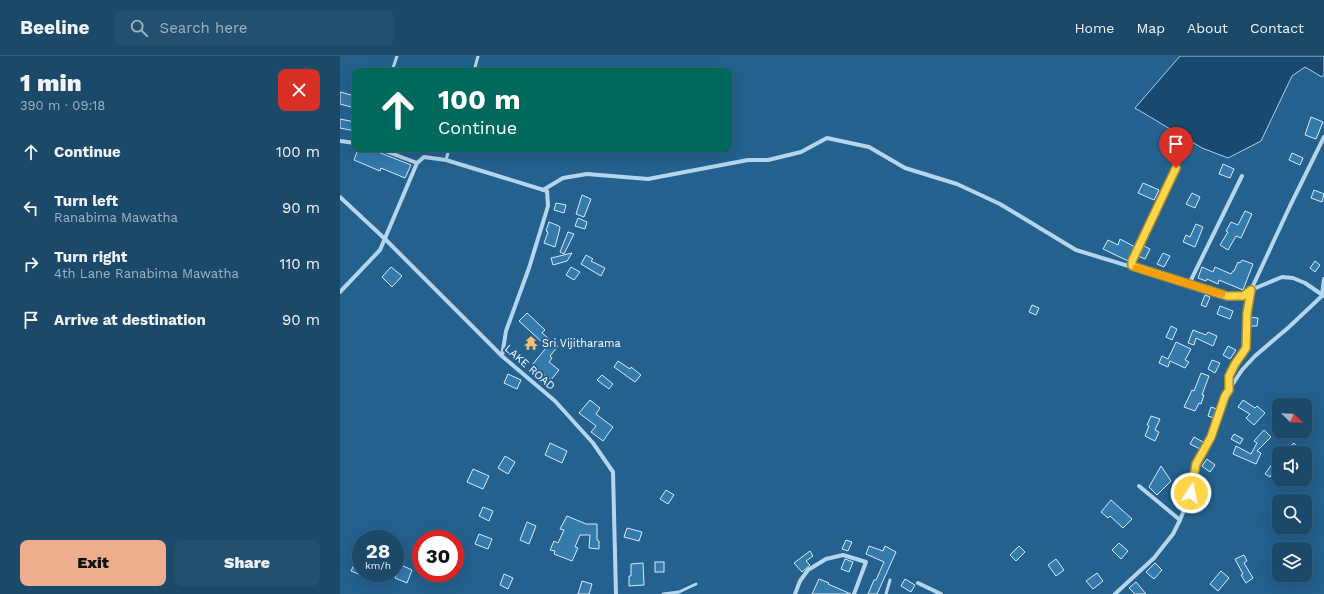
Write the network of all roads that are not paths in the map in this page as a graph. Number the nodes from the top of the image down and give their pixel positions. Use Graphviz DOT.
graph roads {
  1 [pos="397,56"];
  2 [pos="478,56"];
  3 [pos="393,68"];
  4 [pos="475,68"];
  5 [pos="1324,137"];
  6 [pos="340,141"];
  7 [pos="352,143"];
  8 [pos="388,152"];
  9 [pos="448,152"];
  10 [pos="446,160"];
  11 [pos="418,163"];
  12 [pos="1176,168"];
  13 [pos="1242,176"];
  14 [pos="543,190"];
  15 [pos="340,197"];
  16 [pos="385,239"];
  17 [pos="1132,266"];
  18 [pos="1324,279"];
  19 [pos="1189,284"];
  20 [pos="1251,290"];
  21 [pos="340,292"];
  22 [pos="1323,295"];
  23 [pos="502,356"];
  24 [pos="1229,390"];
  25 [pos="1139,486"];
  26 [pos="1180,520"];
  27 [pos="890,580"];
  28 [pos="918,583"];
  29 [pos="696,584"];
  30 [pos="616,594"];
  31 [pos="664,594"];
  32 [pos="796,594"];
  33 [pos="854,594"];
  34 [pos="886,594"];
  35 [pos="941,594"];
  36 [pos="1115,594"];
  1 -- 3 [label="lane"];
  2 -- 4 [label="lane"];
  5 -- 20 [label="street"];
  6 -- 7 [label="street"];
  8 -- 11 [label="street"];
  9 -- 10 [label="lane"];
  10 -- 11 [label="street"];
  10 -- 14 [label="street"];
  11 -- 16 [label="street"];
  12 -- 17 [label="street"];
  13 -- 19 [label="street"];
  14 -- 17 [label="street"];
  14 -- 23 [label="street"];
  15 -- 16 [label="street, LAKE ROAD"];
  16 -- 21 [label="street"];
  16 -- 23 [label="street, LAKE ROAD"];
  17 -- 19 [label="street"];
  18 -- 22 [label="street"];
  19 -- 20 [label="street"];
  20 -- 22 [label="street"];
  20 -- 24 [label="street"];
  22 -- 24 [label="street"];
  23 -- 30 [label="street, LAKE ROAD"];
  24 -- 26 [label="street"];
  25 -- 26 [label="street"];
  26 -- 36 [label="street"];
  27 -- 34 [label="lane"];
  28 -- 35 [label="street"];
  29 -- 31 [label="lane"];
  32 -- 33 [label="street"];
}
